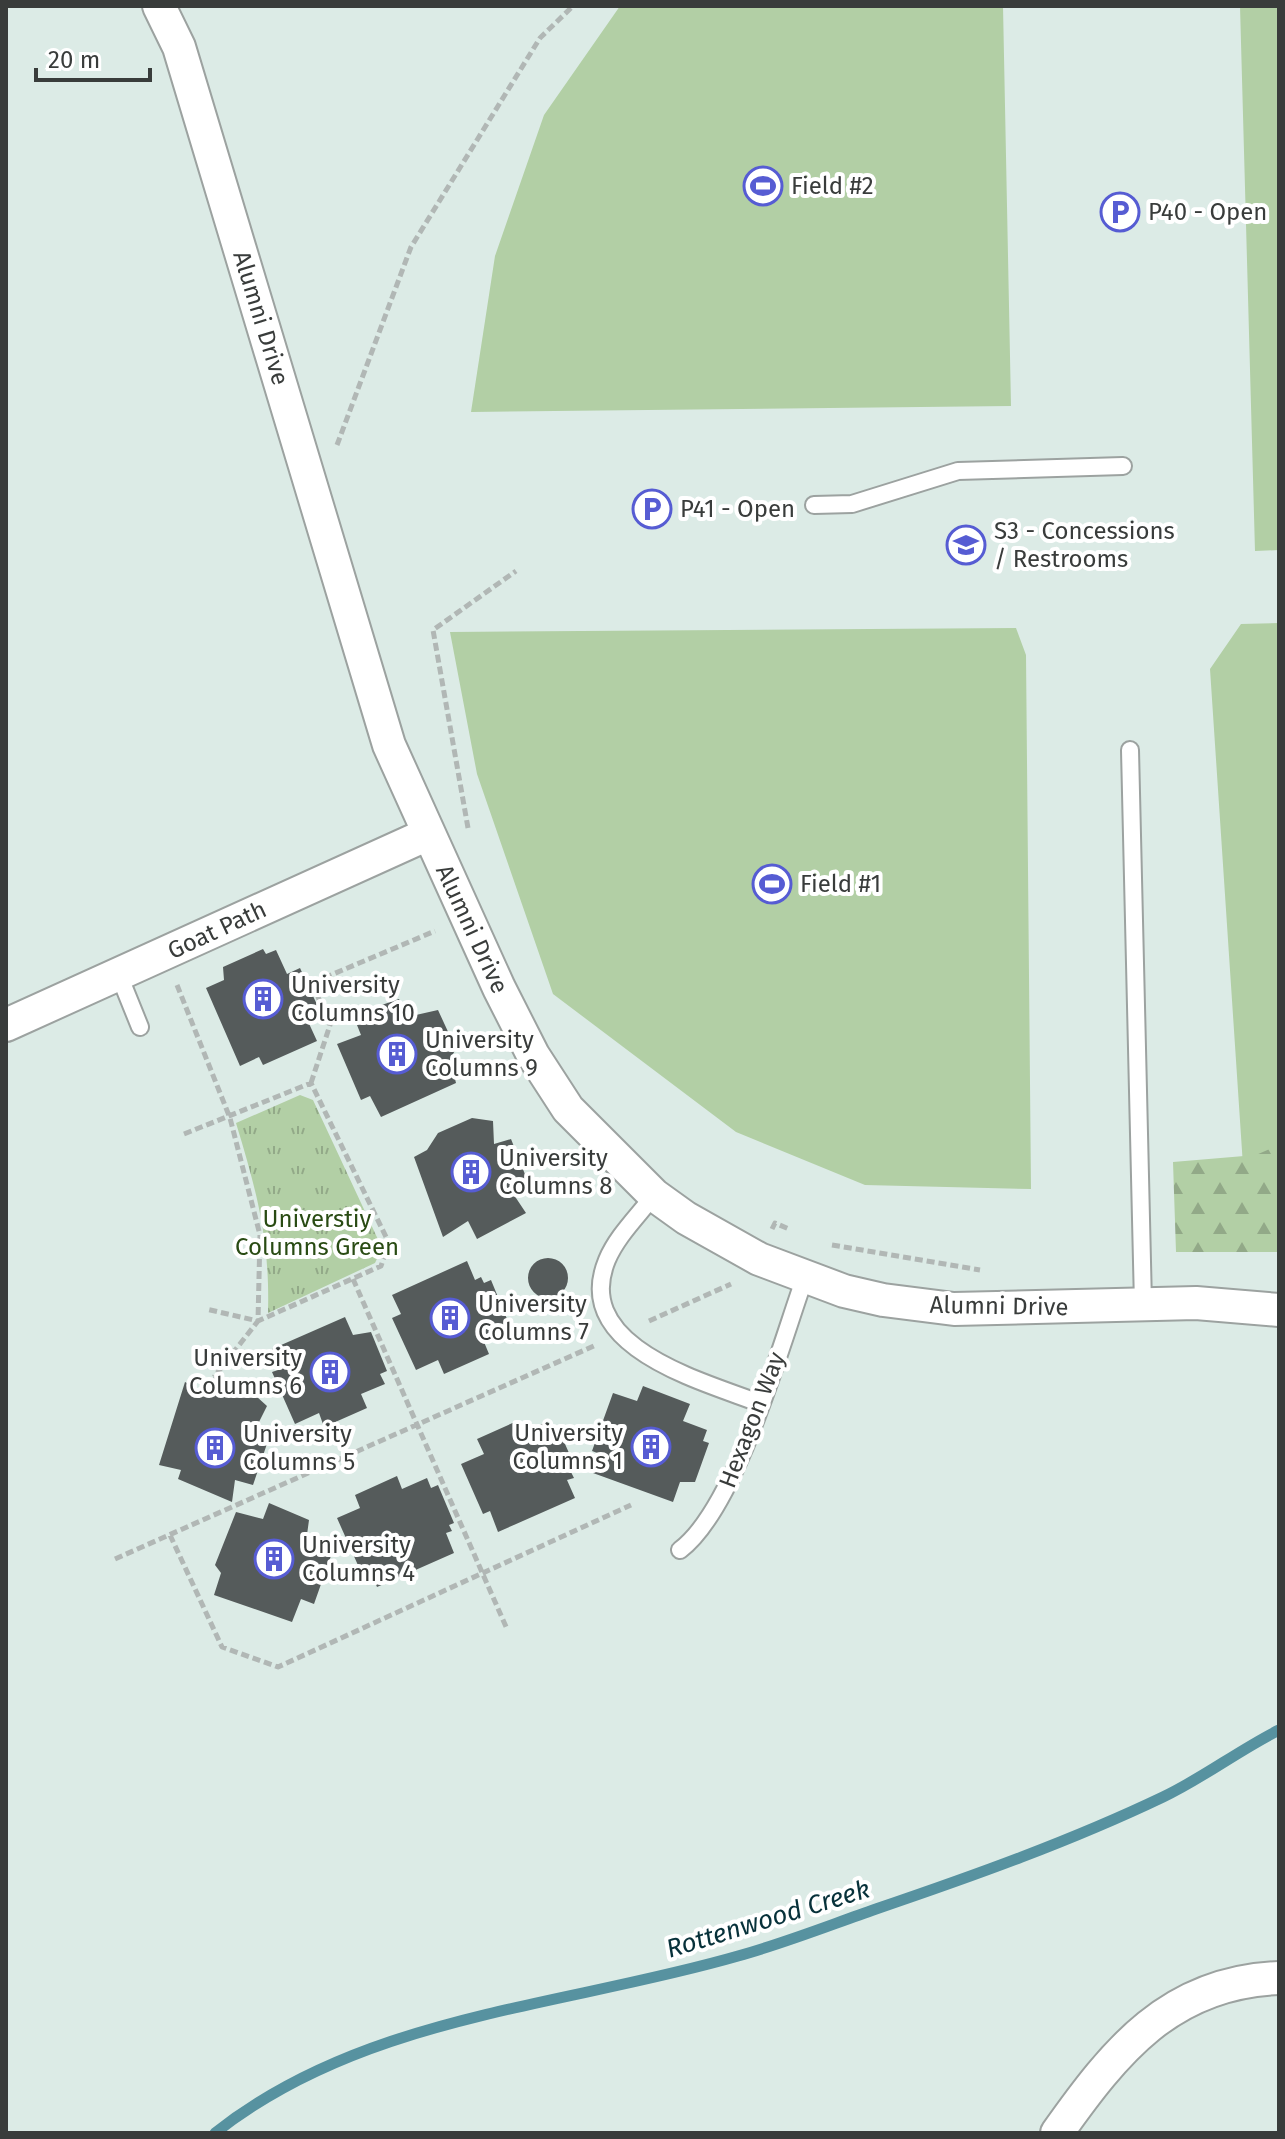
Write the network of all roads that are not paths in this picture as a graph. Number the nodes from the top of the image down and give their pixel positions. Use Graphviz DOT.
graph roads {
  1 [pos="159,6"];
  2 [pos="1123,466"];
  3 [pos="814,505"];
  4 [pos="1130,750"];
  5 [pos="428,834"];
  6 [pos="119,975"];
  7 [pos="6,1025"];
  8 [pos="140,1027"];
  9 [pos="654,1195"];
  10 [pos="805,1277"];
  11 [pos="1143,1304"];
  12 [pos="1279,1310"];
  13 [pos="759,1403"];
  14 [pos="680,1550"];
  15 [pos="1279,1978"];
  16 [pos="1057,2133"];
  1 -- 5 [label="street, Alumni Drive"];
  2 -- 3 [label="lane"];
  4 -- 11 [label="lane"];
  5 -- 6 [label="street, Goat Path"];
  5 -- 9 [label="street, Alumni Drive"];
  6 -- 7 [label="street, Goat Path"];
  6 -- 8 [label="lane"];
  9 -- 10 [label="street, Alumni Drive"];
  9 -- 13 [label="lane"];
  10 -- 11 [label="street, Alumni Drive"];
  10 -- 13 [label="lane, Hexagon Way"];
  11 -- 12 [label="street, Alumni Drive"];
  13 -- 14 [label="lane, Hexagon Way"];
  15 -- 16 [label="street"];
}
